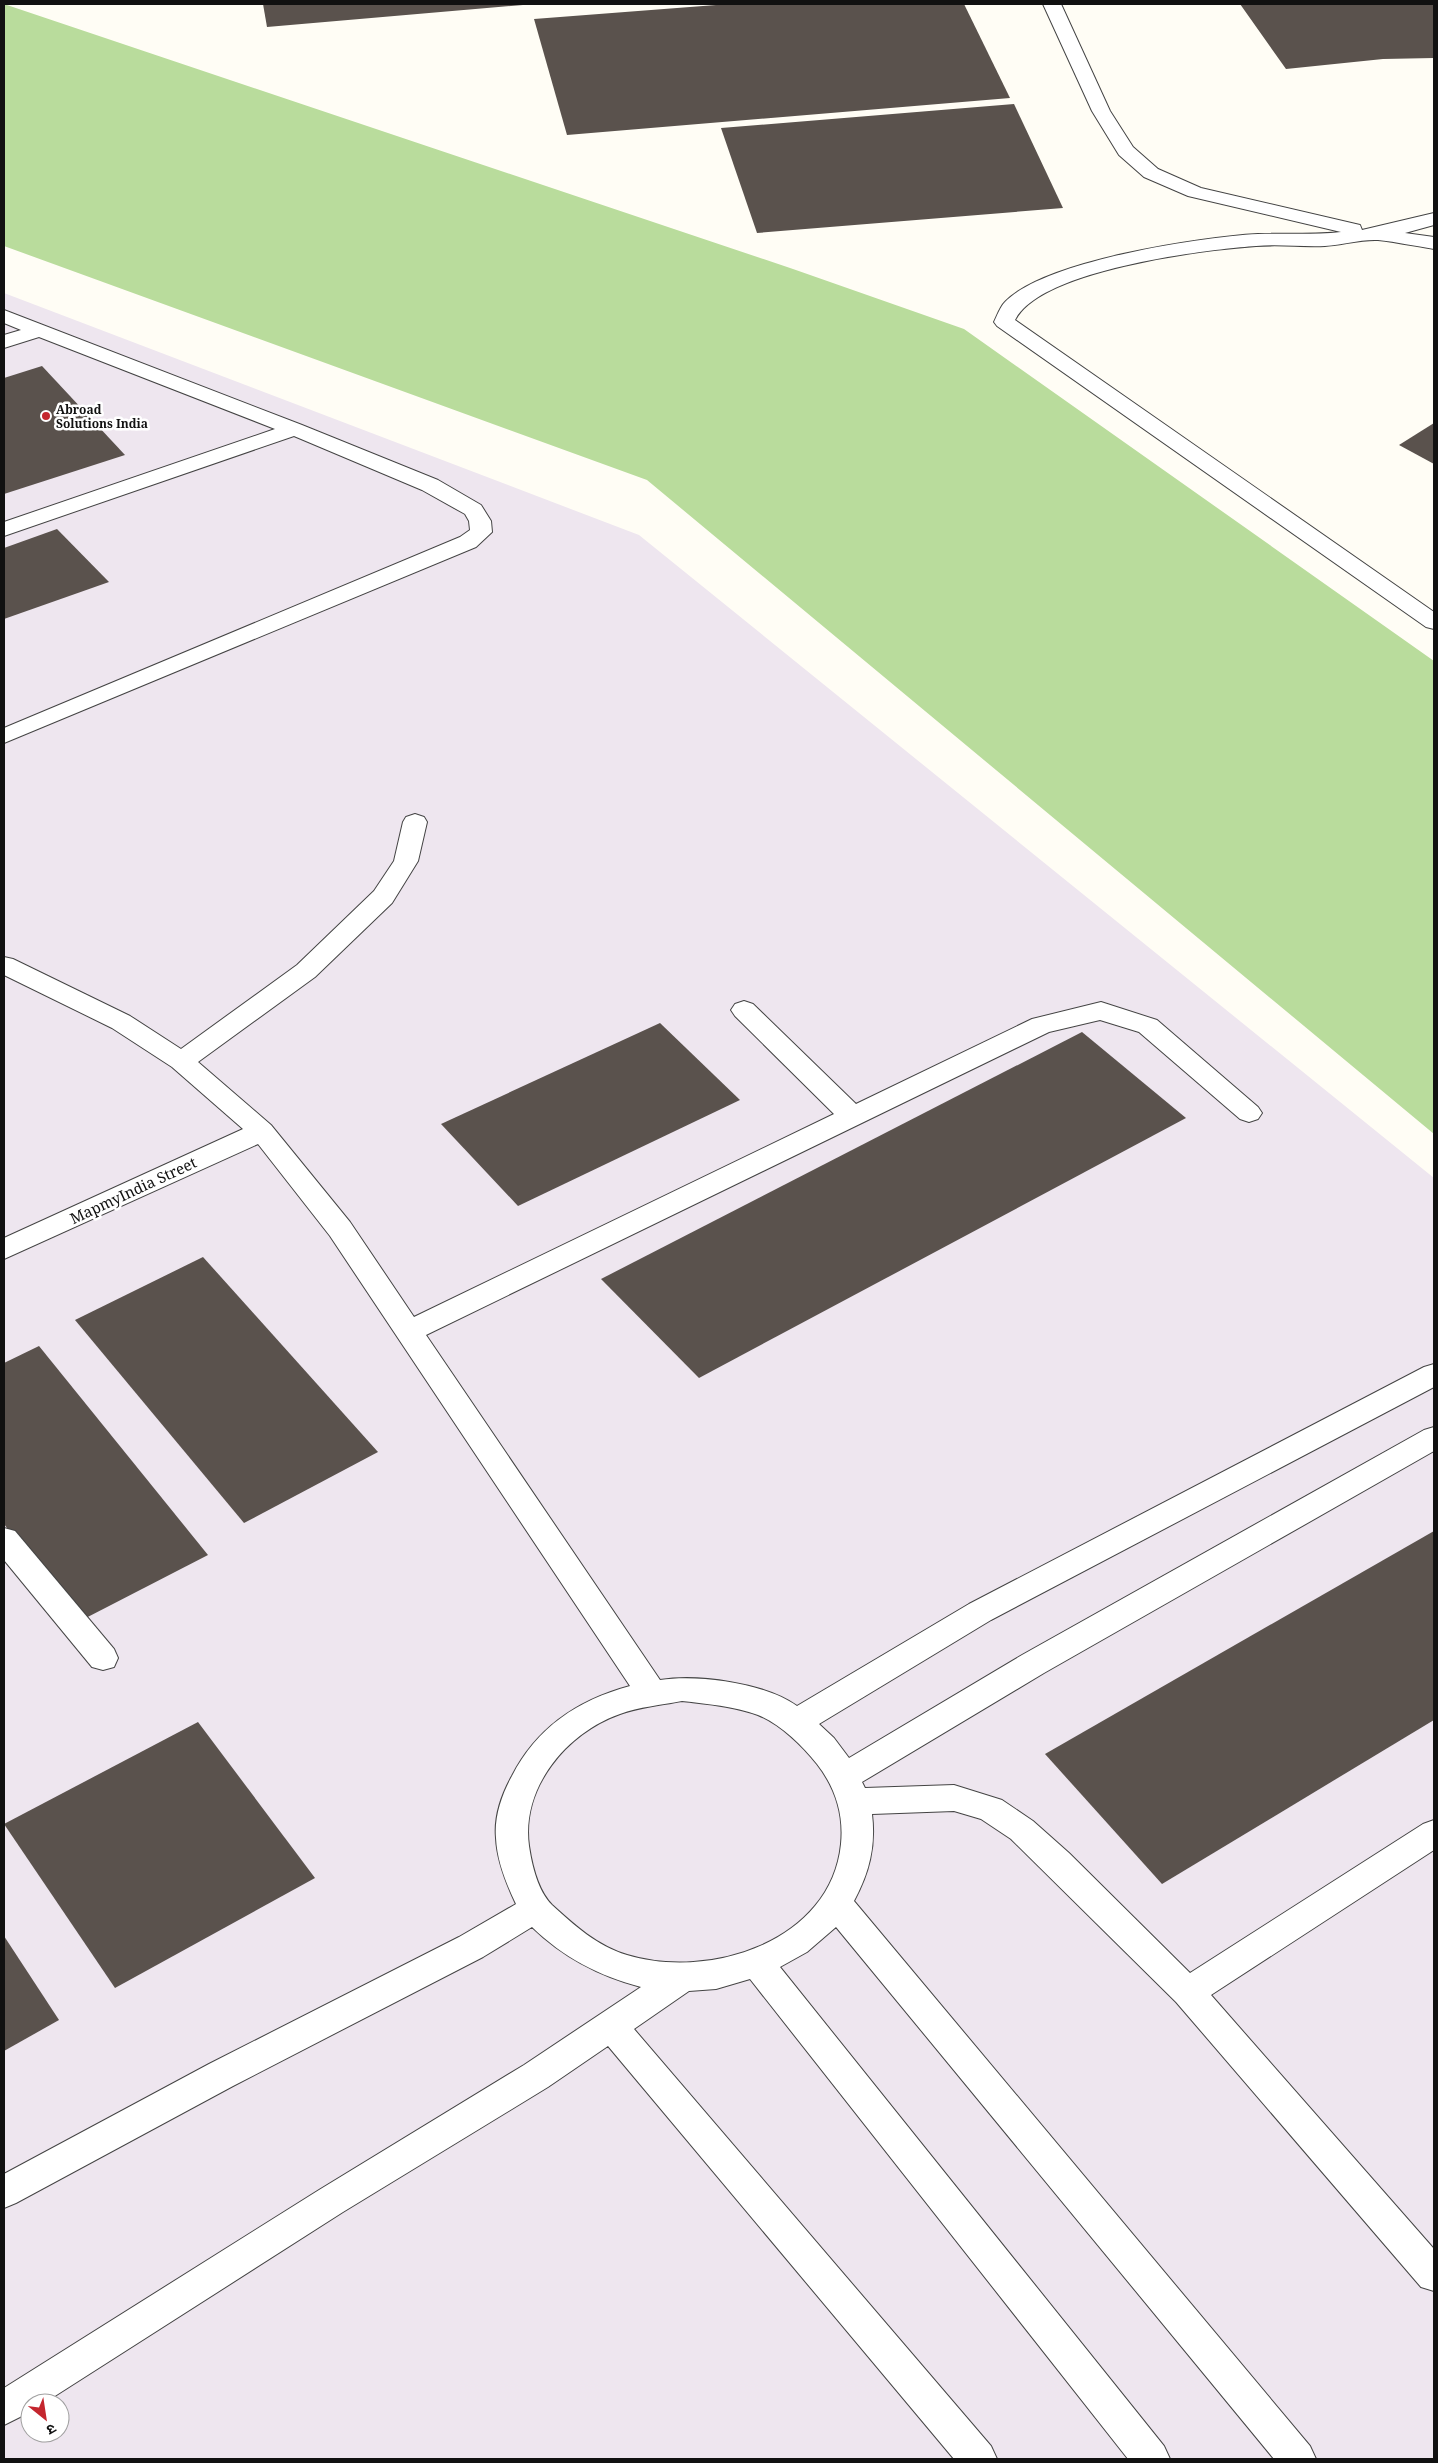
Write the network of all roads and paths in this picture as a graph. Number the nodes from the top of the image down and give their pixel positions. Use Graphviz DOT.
graph roads {
  1 [pos="1052,4"];
  2 [pos="1434,219"];
  3 [pos="1376,234"];
  4 [pos="1434,244"];
  5 [pos="4,316"];
  6 [pos="40,330"];
  7 [pos="4,342"];
  8 [pos="295,429"];
  9 [pos="4,529"];
  10 [pos="1434,622"];
  11 [pos="4,736"];
  12 [pos="415,822"];
  13 [pos="4,965"];
  14 [pos="744,1010"];
  15 [pos="182,1061"];
  16 [pos="1249,1113"];
  17 [pos="852,1116"];
  18 [pos="262,1131"];
  19 [pos="4,1249"];
  20 [pos="409,1332"];
  21 [pos="1434,1374"];
  22 [pos="1434,1438"];
  23 [pos="4,1539"];
  24 [pos="103,1658"];
  25 [pos="652,1694"];
  26 [pos="795,1723"];
  27 [pos="849,1789"];
  28 [pos="1434,1833"];
  29 [pos="836,1903"];
  30 [pos="535,1909"];
  31 [pos="758,1964"];
  32 [pos="682,1978"];
  33 [pos="1188,1992"];
  34 [pos="611,2026"];
  35 [pos="4,2192"];
  36 [pos="1434,2275"];
  37 [pos="4,2408"];
  38 [pos="978,2459"];
  39 [pos="1152,2459"];
  40 [pos="1297,2459"];
  1 -- 3 [label="lane"];
  2 -- 3 [label="lane"];
  3 -- 4 [label="lane"];
  3 -- 10 [label="lane"];
  5 -- 6 [label="lane"];
  6 -- 7 [label="lane"];
  6 -- 8 [label="lane"];
  8 -- 9 [label="lane"];
  8 -- 11 [label="lane"];
  12 -- 15 [label="lane"];
  13 -- 15 [label="lane"];
  14 -- 17 [label="lane"];
  15 -- 18 [label="lane"];
  16 -- 17 [label="lane"];
  17 -- 20 [label="lane"];
  18 -- 19 [label="lane, MapmyIndia Street"];
  18 -- 20 [label="lane"];
  20 -- 25 [label="lane"];
  21 -- 26 [label="lane"];
  22 -- 27 [label="lane"];
  23 -- 24 [label="lane"];
  25 -- 26 [label="lane"];
  25 -- 30 [label="lane"];
  26 -- 27 [label="lane"];
  27 -- 29 [label="lane"];
  27 -- 33 [label="lane"];
  28 -- 33 [label="lane"];
  29 -- 31 [label="lane"];
  29 -- 40 [label="lane"];
  30 -- 32 [label="lane"];
  30 -- 35 [label="lane"];
  31 -- 32 [label="lane"];
  31 -- 39 [label="lane"];
  32 -- 34 [label="lane"];
  33 -- 36 [label="lane"];
  34 -- 37 [label="lane"];
  34 -- 38 [label="lane"];
}
